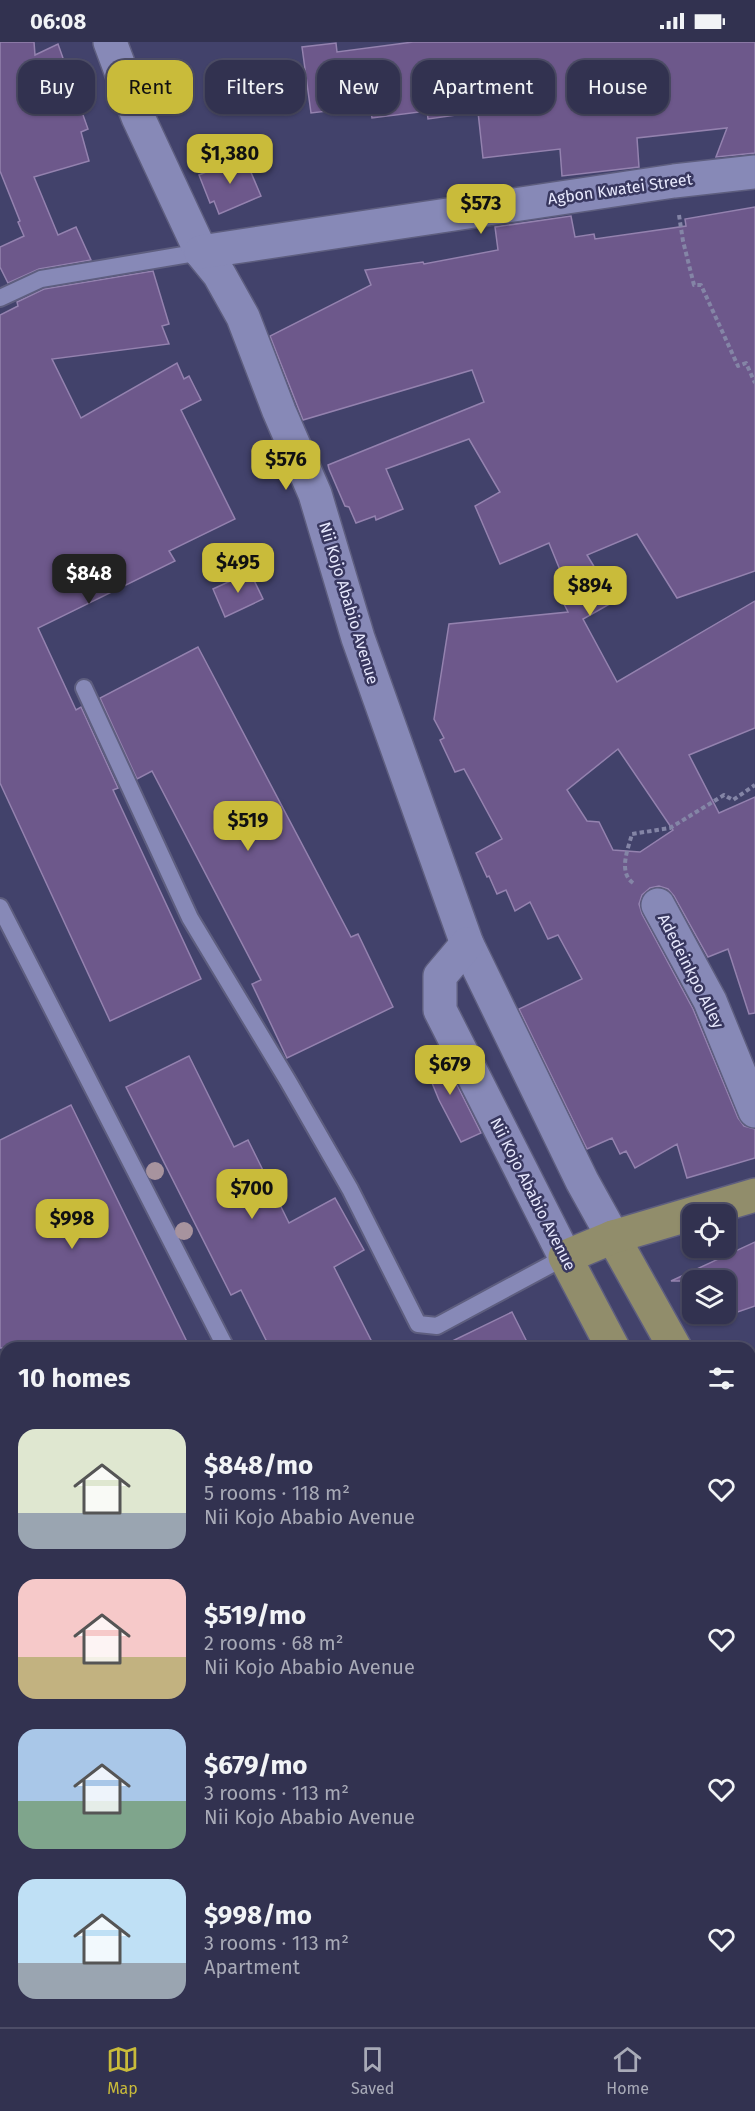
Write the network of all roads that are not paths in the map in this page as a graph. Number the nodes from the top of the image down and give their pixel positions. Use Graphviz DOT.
graph roads {
  1 [pos="110,42"];
  2 [pos="755,172"];
  3 [pos="201,252"];
  4 [pos="0,298"];
  5 [pos="84,688"];
  6 [pos="658,905"];
  7 [pos="0,907"];
  8 [pos="467,944"];
  9 [pos="755,1111"];
  10 [pos="755,1195"];
  11 [pos="614,1237"];
  12 [pos="565,1257"];
  13 [pos="223,1342"];
  14 [pos="610,1342"];
  15 [pos="672,1342"];
  1 -- 3 [label="street, Nii Kojo Ababio Avenue"];
  2 -- 3 [label="street, Agbon Kwatei Street"];
  3 -- 4 [label="lane"];
  3 -- 8 [label="street, Nii Kojo Ababio Avenue"];
  5 -- 12 [label="lane"];
  6 -- 9 [label="street, Adedeinkpo Alley"];
  7 -- 13 [label="lane"];
  8 -- 11 [label="street, Nii Kojo Ababio Avenue"];
  8 -- 12 [label="street, Nii Kojo Ababio Avenue"];
  10 -- 11 [label="main road"];
  11 -- 12 [label="main road"];
  11 -- 15 [label="main road, Nii Kojo Ababio Avenue"];
  12 -- 14 [label="main road, Nii Kojo Ababio Avenue"];
}
